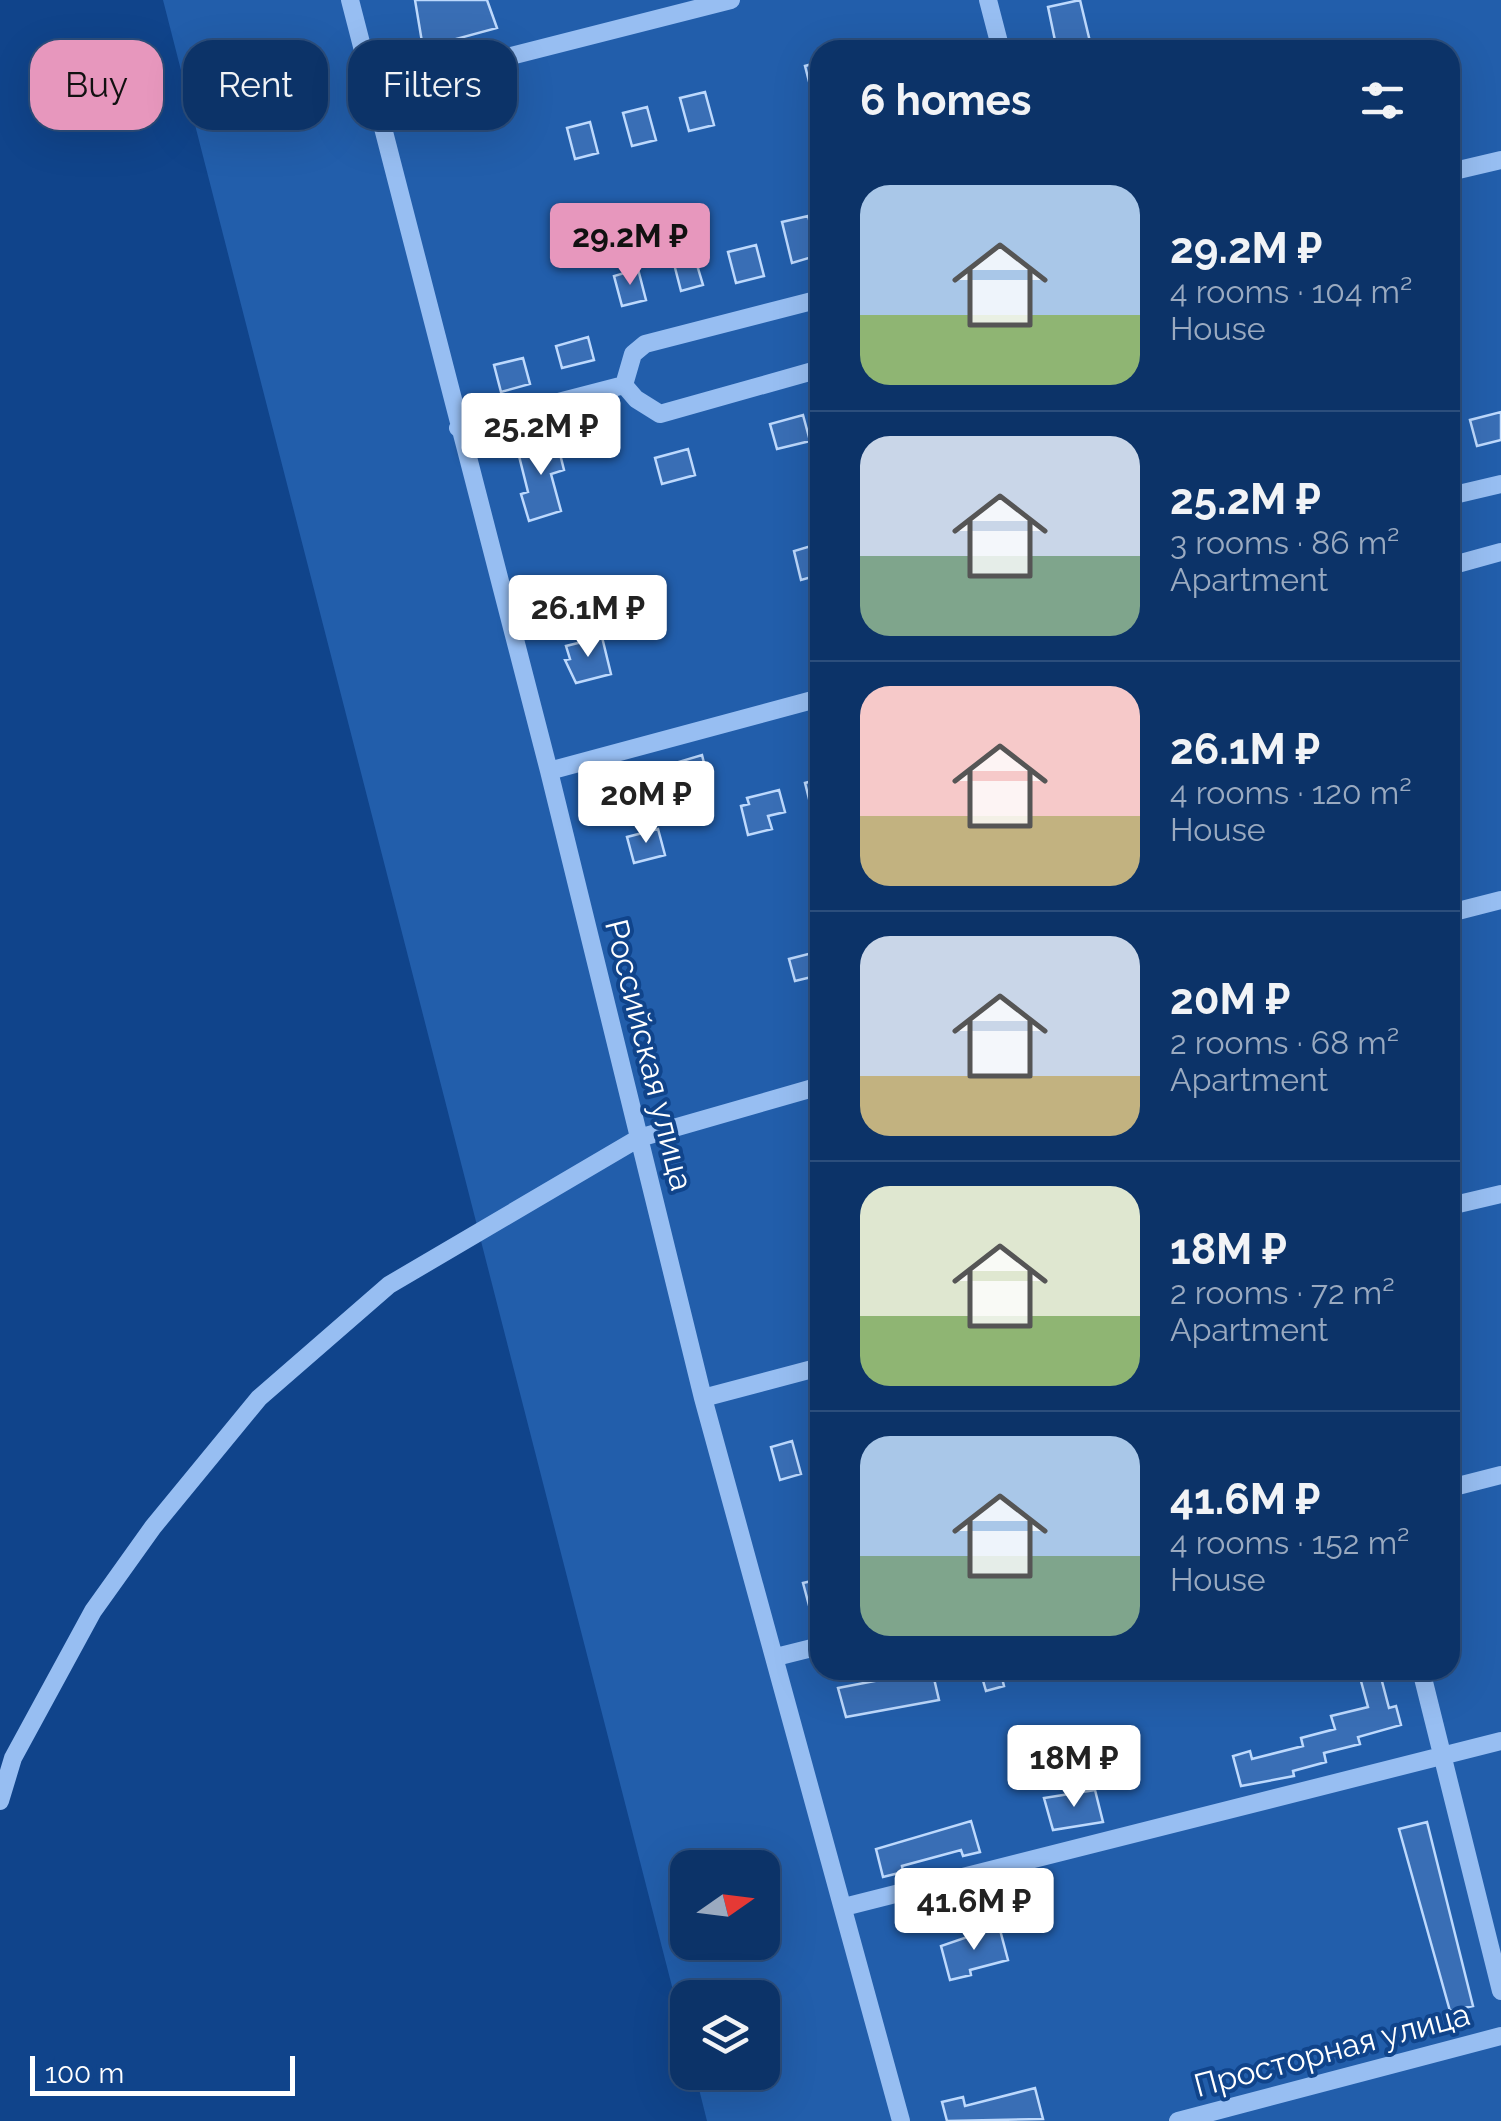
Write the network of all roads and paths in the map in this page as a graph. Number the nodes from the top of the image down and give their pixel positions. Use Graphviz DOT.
graph roads {
  1 [pos="350,0"];
  2 [pos="731,0"];
  3 [pos="988,0"];
  4 [pos="360,40"];
  5 [pos="999,40"];
  6 [pos="517,54"];
  7 [pos="383,130"];
  8 [pos="1501,160"];
  9 [pos="1460,170"];
  10 [pos="810,302"];
  11 [pos="810,372"];
  12 [pos="624,385"];
  13 [pos="458,428"];
  14 [pos="1501,484"];
  15 [pos="1460,494"];
  16 [pos="1501,552"];
  17 [pos="1460,563"];
  18 [pos="810,701"];
  19 [pos="549,771"];
  20 [pos="1501,900"];
  21 [pos="1460,910"];
  22 [pos="810,1089"];
  23 [pos="639,1138"];
  24 [pos="1501,1194"];
  25 [pos="1460,1204"];
  26 [pos="810,1370"];
  27 [pos="703,1398"];
  28 [pos="1501,1475"];
  29 [pos="1460,1485"];
  30 [pos="810,1648"];
  31 [pos="776,1657"];
  32 [pos="1422,1680"];
  33 [pos="1501,1742"];
  34 [pos="1441,1756"];
  35 [pos="0,1800"];
  36 [pos="844,1906"];
  37 [pos="1501,1992"];
  38 [pos="1501,2036"];
  39 [pos="901,2121"];
  40 [pos="1178,2121"];
  1 -- 4 [label="street, Российская улица"];
  2 -- 6 [label="street"];
  3 -- 5 [label="street"];
  7 -- 13 [label="street, Российская улица"];
  8 -- 9 [label="street"];
  10 -- 12 [label="street"];
  11 -- 12 [label="street"];
  12 -- 13 [label="street"];
  13 -- 19 [label="street, Российская улица"];
  14 -- 15 [label="street"];
  16 -- 17 [label="street"];
  18 -- 19 [label="street"];
  19 -- 23 [label="street, Российская улица"];
  20 -- 21 [label="street"];
  22 -- 23 [label="street"];
  23 -- 27 [label="street, Российская улица"];
  23 -- 35 [label="street"];
  24 -- 25 [label="street"];
  26 -- 27 [label="street"];
  27 -- 31 [label="street, Российская улица"];
  28 -- 29 [label="street"];
  30 -- 31 [label="street"];
  31 -- 36 [label="street, Российская улица"];
  32 -- 34 [label="street"];
  33 -- 34 [label="street"];
  34 -- 36 [label="street"];
  34 -- 37 [label="street"];
  36 -- 39 [label="street, Российская улица"];
  38 -- 40 [label="street, Просторная улица"];
}
